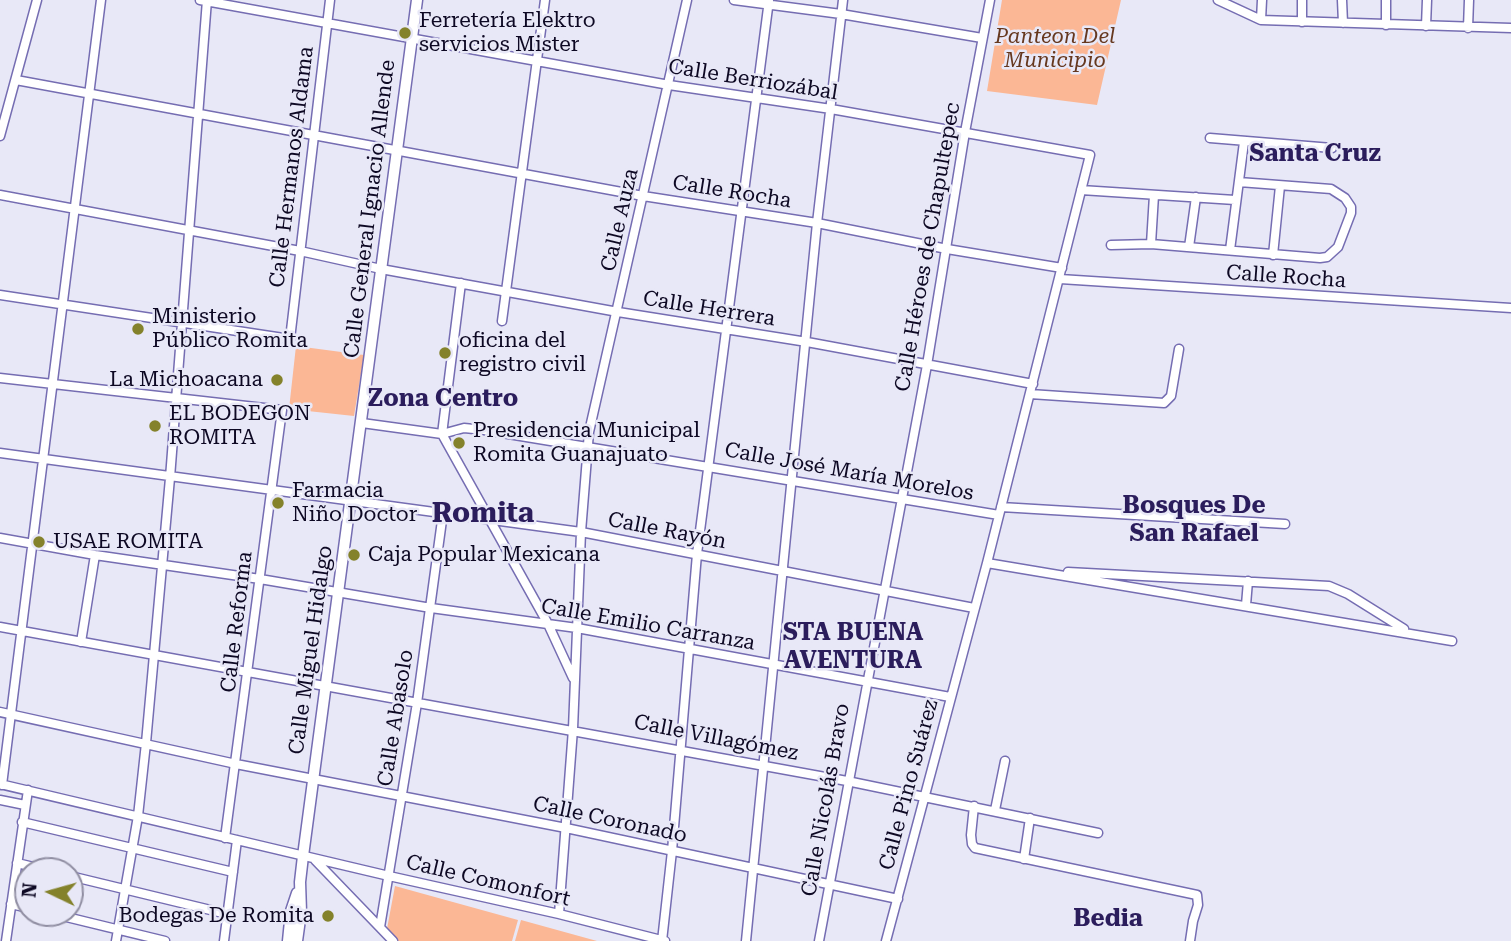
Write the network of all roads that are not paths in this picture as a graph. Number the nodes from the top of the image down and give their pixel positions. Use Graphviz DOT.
graph roads {
  1 [pos="37,0"];
  2 [pos="101,0"];
  3 [pos="205,0"];
  4 [pos="330,0"];
  5 [pos="417,0"];
  6 [pos="545,0"];
  7 [pos="687,0"];
  8 [pos="734,0"];
  9 [pos="843,0"];
  10 [pos="990,0"];
  11 [pos="1220,0"];
  12 [pos="1262,0"];
  13 [pos="1302,0"];
  14 [pos="1342,0"];
  15 [pos="1386,0"];
  16 [pos="1427,0"];
  17 [pos="1469,0"];
  18 [pos="769,2"];
  19 [pos="841,14"];
  20 [pos="1261,20"];
  21 [pos="1302,22"];
  22 [pos="327,23"];
  23 [pos="1342,23"];
  24 [pos="1386,24"];
  25 [pos="1426,26"];
  26 [pos="1468,27"];
  27 [pos="1511,28"];
  28 [pos="411,38"];
  29 [pos="982,38"];
  30 [pos="537,59"];
  31 [pos="16,80"];
  32 [pos="669,85"];
  33 [pos="89,93"];
  34 [pos="758,99"];
  35 [pos="831,109"];
  36 [pos="196,115"];
  37 [pos="965,132"];
  38 [pos="0,136"];
  39 [pos="313,136"];
  40 [pos="1209,138"];
  41 [pos="1244,142"];
  42 [pos="1332,148"];
  43 [pos="396,151"];
  44 [pos="1090,155"];
  45 [pos="522,174"];
  46 [pos="1238,181"];
  47 [pos="1280,186"];
  48 [pos="1081,190"];
  49 [pos="0,195"];
  50 [pos="1154,195"];
  51 [pos="643,196"];
  52 [pos="1196,197"];
  53 [pos="1235,200"];
  54 [pos="74,209"];
  55 [pos="741,212"];
  56 [pos="817,223"];
  57 [pos="187,230"];
  58 [pos="1151,244"];
  59 [pos="1111,245"];
  60 [pos="1189,247"];
  61 [pos="947,249"];
  62 [pos="1230,250"];
  63 [pos="300,251"];
  64 [pos="1273,255"];
  65 [pos="1062,268"];
  66 [pos="380,269"];
  67 [pos="1060,279"];
  68 [pos="461,283"];
  69 [pos="505,291"];
  70 [pos="0,295"];
  71 [pos="63,305"];
  72 [pos="1511,308"];
  73 [pos="618,312"];
  74 [pos="502,321"];
  75 [pos="180,322"];
  76 [pos="727,329"];
  77 [pos="807,342"];
  78 [pos="1179,349"];
  79 [pos="927,365"];
  80 [pos="0,378"];
  81 [pos="54,384"];
  82 [pos="1033,384"];
  83 [pos="1030,394"];
  84 [pos="175,399"];
  85 [pos="362,422"];
  86 [pos="442,434"];
  87 [pos="587,448"];
  88 [pos="0,453"];
  89 [pos="44,459"];
  90 [pos="708,466"];
  91 [pos="170,478"];
  92 [pos="793,482"];
  93 [pos="272,492"];
  94 [pos="901,500"];
  95 [pos="351,502"];
  96 [pos="1000,511"];
  97 [pos="443,513"];
  98 [pos="490,519"];
  99 [pos="1285,524"];
  100 [pos="581,532"];
  101 [pos="0,538"];
  102 [pos="34,543"];
  103 [pos="696,554"];
  104 [pos="95,555"];
  105 [pos="987,563"];
  106 [pos="162,565"];
  107 [pos="783,571"];
  108 [pos="1042,571"];
  109 [pos="1129,574"];
  110 [pos="260,579"];
  111 [pos="1248,581"];
  112 [pos="1128,587"];
  113 [pos="884,590"];
  114 [pos="338,593"];
  115 [pos="1246,605"];
  116 [pos="430,608"];
  117 [pos="974,608"];
  118 [pos="548,624"];
  119 [pos="0,627"];
  120 [pos="577,628"];
  121 [pos="22,631"];
  122 [pos="1409,632"];
  123 [pos="1452,641"];
  124 [pos="81,642"];
  125 [pos="689,650"];
  126 [pos="154,656"];
  127 [pos="774,665"];
  128 [pos="248,672"];
  129 [pos="574,680"];
  130 [pos="866,683"];
  131 [pos="326,687"];
  132 [pos="950,697"];
  133 [pos="416,703"];
  134 [pos="0,712"];
  135 [pos="11,715"];
  136 [pos="573,729"];
  137 [pos="146,743"];
  138 [pos="681,750"];
  139 [pos="1005,761"];
  140 [pos="236,764"];
  141 [pos="765,765"];
  142 [pos="314,779"];
  143 [pos="848,781"];
  144 [pos="1,784"];
  145 [pos="28,790"];
  146 [pos="402,796"];
  147 [pos="925,796"];
  148 [pos="0,800"];
  149 [pos="25,805"];
  150 [pos="974,806"];
  151 [pos="995,810"];
  152 [pos="138,816"];
  153 [pos="1030,818"];
  154 [pos="22,822"];
  155 [pos="566,828"];
  156 [pos="1098,833"];
  157 [pos="225,838"];
  158 [pos="237,840"];
  159 [pos="133,848"];
  160 [pos="672,851"];
  161 [pos="18,857"];
  162 [pos="308,857"];
  163 [pos="1024,859"];
  164 [pos="755,869"];
  165 [pos="233,872"];
  166 [pos="389,876"];
  167 [pos="84,879"];
  168 [pos="300,883"];
  169 [pos="14,884"];
  170 [pos="829,884"];
  171 [pos="125,889"];
  172 [pos="898,899"];
  173 [pos="11,904"];
  174 [pos="14,905"];
  175 [pos="227,914"];
  176 [pos="559,914"];
  177 [pos="84,921"];
  178 [pos="380,927"];
  179 [pos="4,929"];
  180 [pos="118,929"];
  181 [pos="6,941"];
  182 [pos="116,941"];
  183 [pos="166,941"];
  184 [pos="224,941"];
  185 [pos="288,941"];
  186 [pos="297,941"];
  187 [pos="393,941"];
  188 [pos="663,941"];
  189 [pos="746,941"];
  190 [pos="819,941"];
  191 [pos="886,941"];
  192 [pos="1190,941"];
  1 -- 31 [label="street"];
  2 -- 33 [label="street"];
  3 -- 22 [label="street, Calle Berriozábal"];
  3 -- 36 [label="street"];
  4 -- 22 [label="street, Calle Hermanos Aldama"];
  5 -- 28 [label="main road, Calle General Ignacio Allende"];
  6 -- 30 [label="street"];
  7 -- 32 [label="street, Calle Auza"];
  8 -- 18 [label="street"];
  9 -- 19 [label="street"];
  10 -- 29 [label="street, Calle Héroes de Chapultepec"];
  11 -- 20 [label="street"];
  12 -- 20 [label="street"];
  13 -- 21 [label="street"];
  14 -- 23 [label="street"];
  15 -- 24 [label="street"];
  16 -- 25 [label="street"];
  17 -- 26 [label="street"];
  18 -- 19 [label="street"];
  18 -- 34 [label="street"];
  19 -- 29 [label="street"];
  19 -- 35 [label="street"];
  20 -- 21 [label="street"];
  21 -- 23 [label="street"];
  22 -- 28 [label="street, Calle Berriozábal"];
  22 -- 39 [label="street, Calle Hermanos Aldama"];
  23 -- 24 [label="street"];
  24 -- 25 [label="street"];
  25 -- 26 [label="street"];
  26 -- 27 [label="street"];
  28 -- 30 [label="street, Calle Berriozábal"];
  28 -- 43 [label="main road, Calle General Ignacio Allende"];
  29 -- 37 [label="street, Calle Héroes de Chapultepec"];
  30 -- 32 [label="street, Calle Berriozábal"];
  30 -- 45 [label="street"];
  31 -- 33 [label="street, Calle Rocha"];
  31 -- 38 [label="street"];
  32 -- 34 [label="street, Calle Berriozábal"];
  32 -- 51 [label="street, Calle Auza"];
  33 -- 36 [label="street, Calle Rocha"];
  33 -- 54 [label="street"];
  34 -- 35 [label="street, Calle Berriozábal"];
  34 -- 55 [label="street"];
  35 -- 37 [label="street, Calle Berriozábal"];
  35 -- 56 [label="street"];
  36 -- 39 [label="street, Calle Rocha"];
  36 -- 57 [label="street"];
  37 -- 44 [label="street, Calle Berriozábal"];
  37 -- 61 [label="street, Calle Héroes de Chapultepec"];
  39 -- 43 [label="street, Calle Rocha"];
  39 -- 63 [label="street, Calle Hermanos Aldama"];
  40 -- 41 [label="street"];
  41 -- 42 [label="street"];
  41 -- 46 [label="street"];
  43 -- 45 [label="street, Calle Rocha"];
  43 -- 66 [label="main road, Calle General Ignacio Allende"];
  44 -- 48 [label="street, Calle Pino Suárez"];
  45 -- 51 [label="street, Calle Rocha"];
  45 -- 69 [label="street"];
  46 -- 47 [label="street"];
  46 -- 53 [label="street"];
  47 -- 64 [label="street"];
  47 -- 64 [label="street"];
  48 -- 50 [label="street"];
  48 -- 65 [label="street, Calle Pino Suárez"];
  49 -- 54 [label="street, Calle Herrera"];
  50 -- 52 [label="street"];
  50 -- 58 [label="street"];
  51 -- 55 [label="street, Calle Rocha"];
  51 -- 73 [label="street, Calle Auza"];
  52 -- 53 [label="street"];
  52 -- 60 [label="street"];
  53 -- 62 [label="street"];
  54 -- 57 [label="street, Calle Herrera"];
  54 -- 71 [label="street"];
  55 -- 56 [label="street, Calle Rocha"];
  55 -- 76 [label="street"];
  56 -- 61 [label="street, Calle Rocha"];
  56 -- 77 [label="street"];
  57 -- 63 [label="street, Calle Herrera"];
  57 -- 75 [label="street"];
  58 -- 59 [label="street"];
  58 -- 60 [label="street"];
  60 -- 62 [label="street"];
  61 -- 65 [label="street, Calle Rocha"];
  61 -- 79 [label="street, Calle Héroes de Chapultepec"];
  62 -- 64 [label="street"];
  63 -- 66 [label="street, Calle Herrera"];
  63 -- 75 [label="street, Calle Hermanos Aldama"];
  65 -- 67 [label="street, Calle Pino Suárez"];
  66 -- 68 [label="street, Calle Herrera"];
  66 -- 85 [label="main road, Calle General Ignacio Allende"];
  67 -- 72 [label="street, Calle Rocha"];
  67 -- 82 [label="street, Calle Pino Suárez"];
  68 -- 69 [label="street, Calle Herrera"];
  68 -- 86 [label="street"];
  69 -- 73 [label="street, Calle Herrera"];
  69 -- 74 [label="street"];
  70 -- 71 [label="street"];
  71 -- 75 [label="street"];
  71 -- 81 [label="street"];
  73 -- 76 [label="street, Calle Herrera"];
  73 -- 87 [label="street, Calle Auza"];
  75 -- 84 [label="street"];
  76 -- 77 [label="street, Calle Herrera"];
  76 -- 90 [label="street"];
  77 -- 79 [label="street, Calle Herrera"];
  77 -- 92 [label="street"];
  78 -- 83 [label="street"];
  79 -- 82 [label="street, Calle Herrera"];
  79 -- 94 [label="street, Calle Héroes de Chapultepec"];
  80 -- 81 [label="street"];
  81 -- 84 [label="street"];
  81 -- 89 [label="street"];
  82 -- 83 [label="street, Calle Pino Suárez"];
  83 -- 96 [label="street, Calle Pino Suárez"];
  84 -- 91 [label="street"];
  84 -- 93 [label="street, Calle Reforma"];
  85 -- 86 [label="street, Calle José María Morelos"];
  85 -- 95 [label="main road, Calle Miguel Hidalgo"];
  86 -- 87 [label="street, Calle José María Morelos"];
  86 -- 98 [label="street"];
  87 -- 90 [label="street, Calle José María Morelos"];
  87 -- 100 [label="street, Calle Auza"];
  88 -- 89 [label="street, Calle Rayón"];
  89 -- 91 [label="street, Calle Rayón"];
  89 -- 102 [label="street"];
  90 -- 92 [label="street, Calle José María Morelos"];
  90 -- 103 [label="street"];
  91 -- 93 [label="street, Calle Rayón"];
  91 -- 106 [label="street"];
  92 -- 94 [label="street, Calle José María Morelos"];
  92 -- 107 [label="street"];
  93 -- 95 [label="street, Calle Rayón"];
  93 -- 110 [label="street, Calle Reforma"];
  94 -- 96 [label="street, Calle José María Morelos"];
  94 -- 113 [label="street, Calle Nicolás Bravo"];
  95 -- 97 [label="street, Calle Rayón"];
  95 -- 114 [label="main road, Calle Miguel Hidalgo"];
  96 -- 99 [label="street, Calle José María Morelos"];
  96 -- 105 [label="street, Calle Pino Suárez"];
  97 -- 98 [label="street, Calle Rayón"];
  97 -- 116 [label="street, Calle Abasolo"];
  98 -- 100 [label="street, Calle Rayón"];
  98 -- 118 [label="street"];
  100 -- 103 [label="street, Calle Rayón"];
  100 -- 120 [label="street, Calle Auza"];
  101 -- 102 [label="street, Calle Emilio Carranza"];
  102 -- 104 [label="street, Calle Emilio Carranza"];
  102 -- 121 [label="street"];
  103 -- 107 [label="street, Calle Rayón"];
  103 -- 125 [label="street"];
  104 -- 106 [label="street, Calle Emilio Carranza"];
  104 -- 124 [label="street"];
  105 -- 108 [label="street"];
  105 -- 117 [label="street, Calle Pino Suárez"];
  106 -- 110 [label="street, Calle Emilio Carranza"];
  106 -- 126 [label="street"];
  107 -- 113 [label="street, Calle Rayón"];
  107 -- 127 [label="street"];
  108 -- 109 [label="street"];
  108 -- 112 [label="street"];
  109 -- 111 [label="street"];
  109 -- 112 [label="street"];
  110 -- 114 [label="street, Calle Emilio Carranza"];
  110 -- 128 [label="street, Calle Reforma"];
  111 -- 115 [label="street"];
  111 -- 122 [label="street"];
  112 -- 115 [label="street"];
  113 -- 117 [label="street, Calle Rayón"];
  113 -- 130 [label="street, Calle Nicolás Bravo"];
  114 -- 116 [label="street, Calle Emilio Carranza"];
  114 -- 131 [label="main road, Calle Miguel Hidalgo"];
  115 -- 122 [label="street"];
  116 -- 118 [label="street, Calle Emilio Carranza"];
  116 -- 133 [label="street, Calle Abasolo"];
  117 -- 132 [label="street, Calle Pino Suárez"];
  118 -- 120 [label="street, Calle Emilio Carranza"];
  118 -- 129 [label="street"];
  119 -- 121 [label="street, Calle Villagómez"];
  120 -- 125 [label="street, Calle Emilio Carranza"];
  120 -- 129 [label="street, Calle Auza"];
  121 -- 124 [label="street, Calle Villagómez"];
  121 -- 135 [label="street"];
  122 -- 123 [label="street"];
  124 -- 126 [label="street, Calle Villagómez"];
  125 -- 127 [label="street, Calle Emilio Carranza"];
  125 -- 138 [label="street"];
  126 -- 128 [label="street, Calle Villagómez"];
  126 -- 137 [label="street"];
  127 -- 130 [label="street, Calle Emilio Carranza"];
  127 -- 141 [label="street"];
  128 -- 131 [label="street, Calle Villagómez"];
  128 -- 140 [label="street, Calle Reforma"];
  129 -- 136 [label="street, Calle Auza"];
  130 -- 132 [label="street, Calle Emilio Carranza"];
  130 -- 143 [label="street, Calle Nicolás Bravo"];
  131 -- 133 [label="street, Calle Villagómez"];
  131 -- 142 [label="main road, Calle Miguel Hidalgo"];
  132 -- 147 [label="street, Calle Pino Suárez"];
  133 -- 136 [label="street, Calle Villagómez"];
  133 -- 146 [label="street, Calle Abasolo"];
  134 -- 135 [label="street, Calle Coronado"];
  135 -- 137 [label="street, Calle Coronado"];
  135 -- 144 [label="street"];
  136 -- 138 [label="street, Calle Villagómez"];
  136 -- 155 [label="street, Calle Auza"];
  137 -- 140 [label="street, Calle Coronado"];
  137 -- 152 [label="street"];
  138 -- 141 [label="street, Calle Villagómez"];
  138 -- 160 [label="street"];
  139 -- 151 [label="street"];
  140 -- 142 [label="street, Calle Coronado"];
  140 -- 157 [label="street, Calle Reforma"];
  141 -- 143 [label="street, Calle Villagómez"];
  141 -- 164 [label="street"];
  142 -- 146 [label="street, Calle Coronado"];
  142 -- 162 [label="main road, Calle Miguel Hidalgo"];
  143 -- 147 [label="street, Calle Villagómez"];
  143 -- 170 [label="street, Calle Nicolás Bravo"];
  144 -- 145 [label="street, Calle Comonfort"];
  145 -- 149 [label="street"];
  145 -- 152 [label="street, Calle Comonfort"];
  146 -- 155 [label="street, Calle Coronado"];
  146 -- 166 [label="street, Calle Abasolo"];
  147 -- 150 [label="street, Calle Villagómez"];
  147 -- 172 [label="street, Calle Pino Suárez"];
  148 -- 149 [label="street"];
  149 -- 154 [label="street"];
  150 -- 151 [label="street, Calle Villagómez"];
  150 -- 163 [label="street"];
  151 -- 153 [label="street, Calle Villagómez"];
  152 -- 157 [label="street, Calle Comonfort"];
  152 -- 159 [label="street"];
  153 -- 156 [label="street, Calle Villagómez"];
  153 -- 163 [label="street"];
  154 -- 159 [label="street"];
  154 -- 161 [label="street"];
  155 -- 160 [label="street, Calle Coronado"];
  155 -- 176 [label="street, Calle Auza"];
  157 -- 158 [label="street, Calle Comonfort"];
  158 -- 162 [label="street, Calle Comonfort"];
  158 -- 165 [label="street"];
  159 -- 165 [label="street"];
  159 -- 171 [label="street"];
  160 -- 164 [label="street, Calle Coronado"];
  160 -- 188 [label="street"];
  162 -- 166 [label="street, Calle Comonfort"];
  162 -- 168 [label="main road, Calle Miguel Hidalgo"];
  162 -- 178 [label="street"];
  163 -- 192 [label="street"];
  164 -- 170 [label="street, Calle Coronado"];
  164 -- 189 [label="street"];
  165 -- 175 [label="street"];
  166 -- 176 [label="street, Calle Comonfort"];
  166 -- 178 [label="street, Calle Abasolo"];
  167 -- 171 [label="street"];
  168 -- 185 [label="main road"];
  168 -- 186 [label="main road"];
  169 -- 173 [label="street"];
  170 -- 172 [label="street, Calle Coronado"];
  170 -- 190 [label="street, Calle Nicolás Bravo"];
  171 -- 175 [label="street"];
  171 -- 180 [label="street"];
  172 -- 191 [label="street, Calle Pino Suárez"];
  173 -- 174 [label="street"];
  173 -- 179 [label="street"];
  175 -- 184 [label="street"];
  176 -- 188 [label="street, Calle Comonfort"];
  177 -- 180 [label="street"];
  178 -- 187 [label="street"];
  179 -- 181 [label="street"];
  180 -- 182 [label="street"];
  180 -- 183 [label="street"];
}
